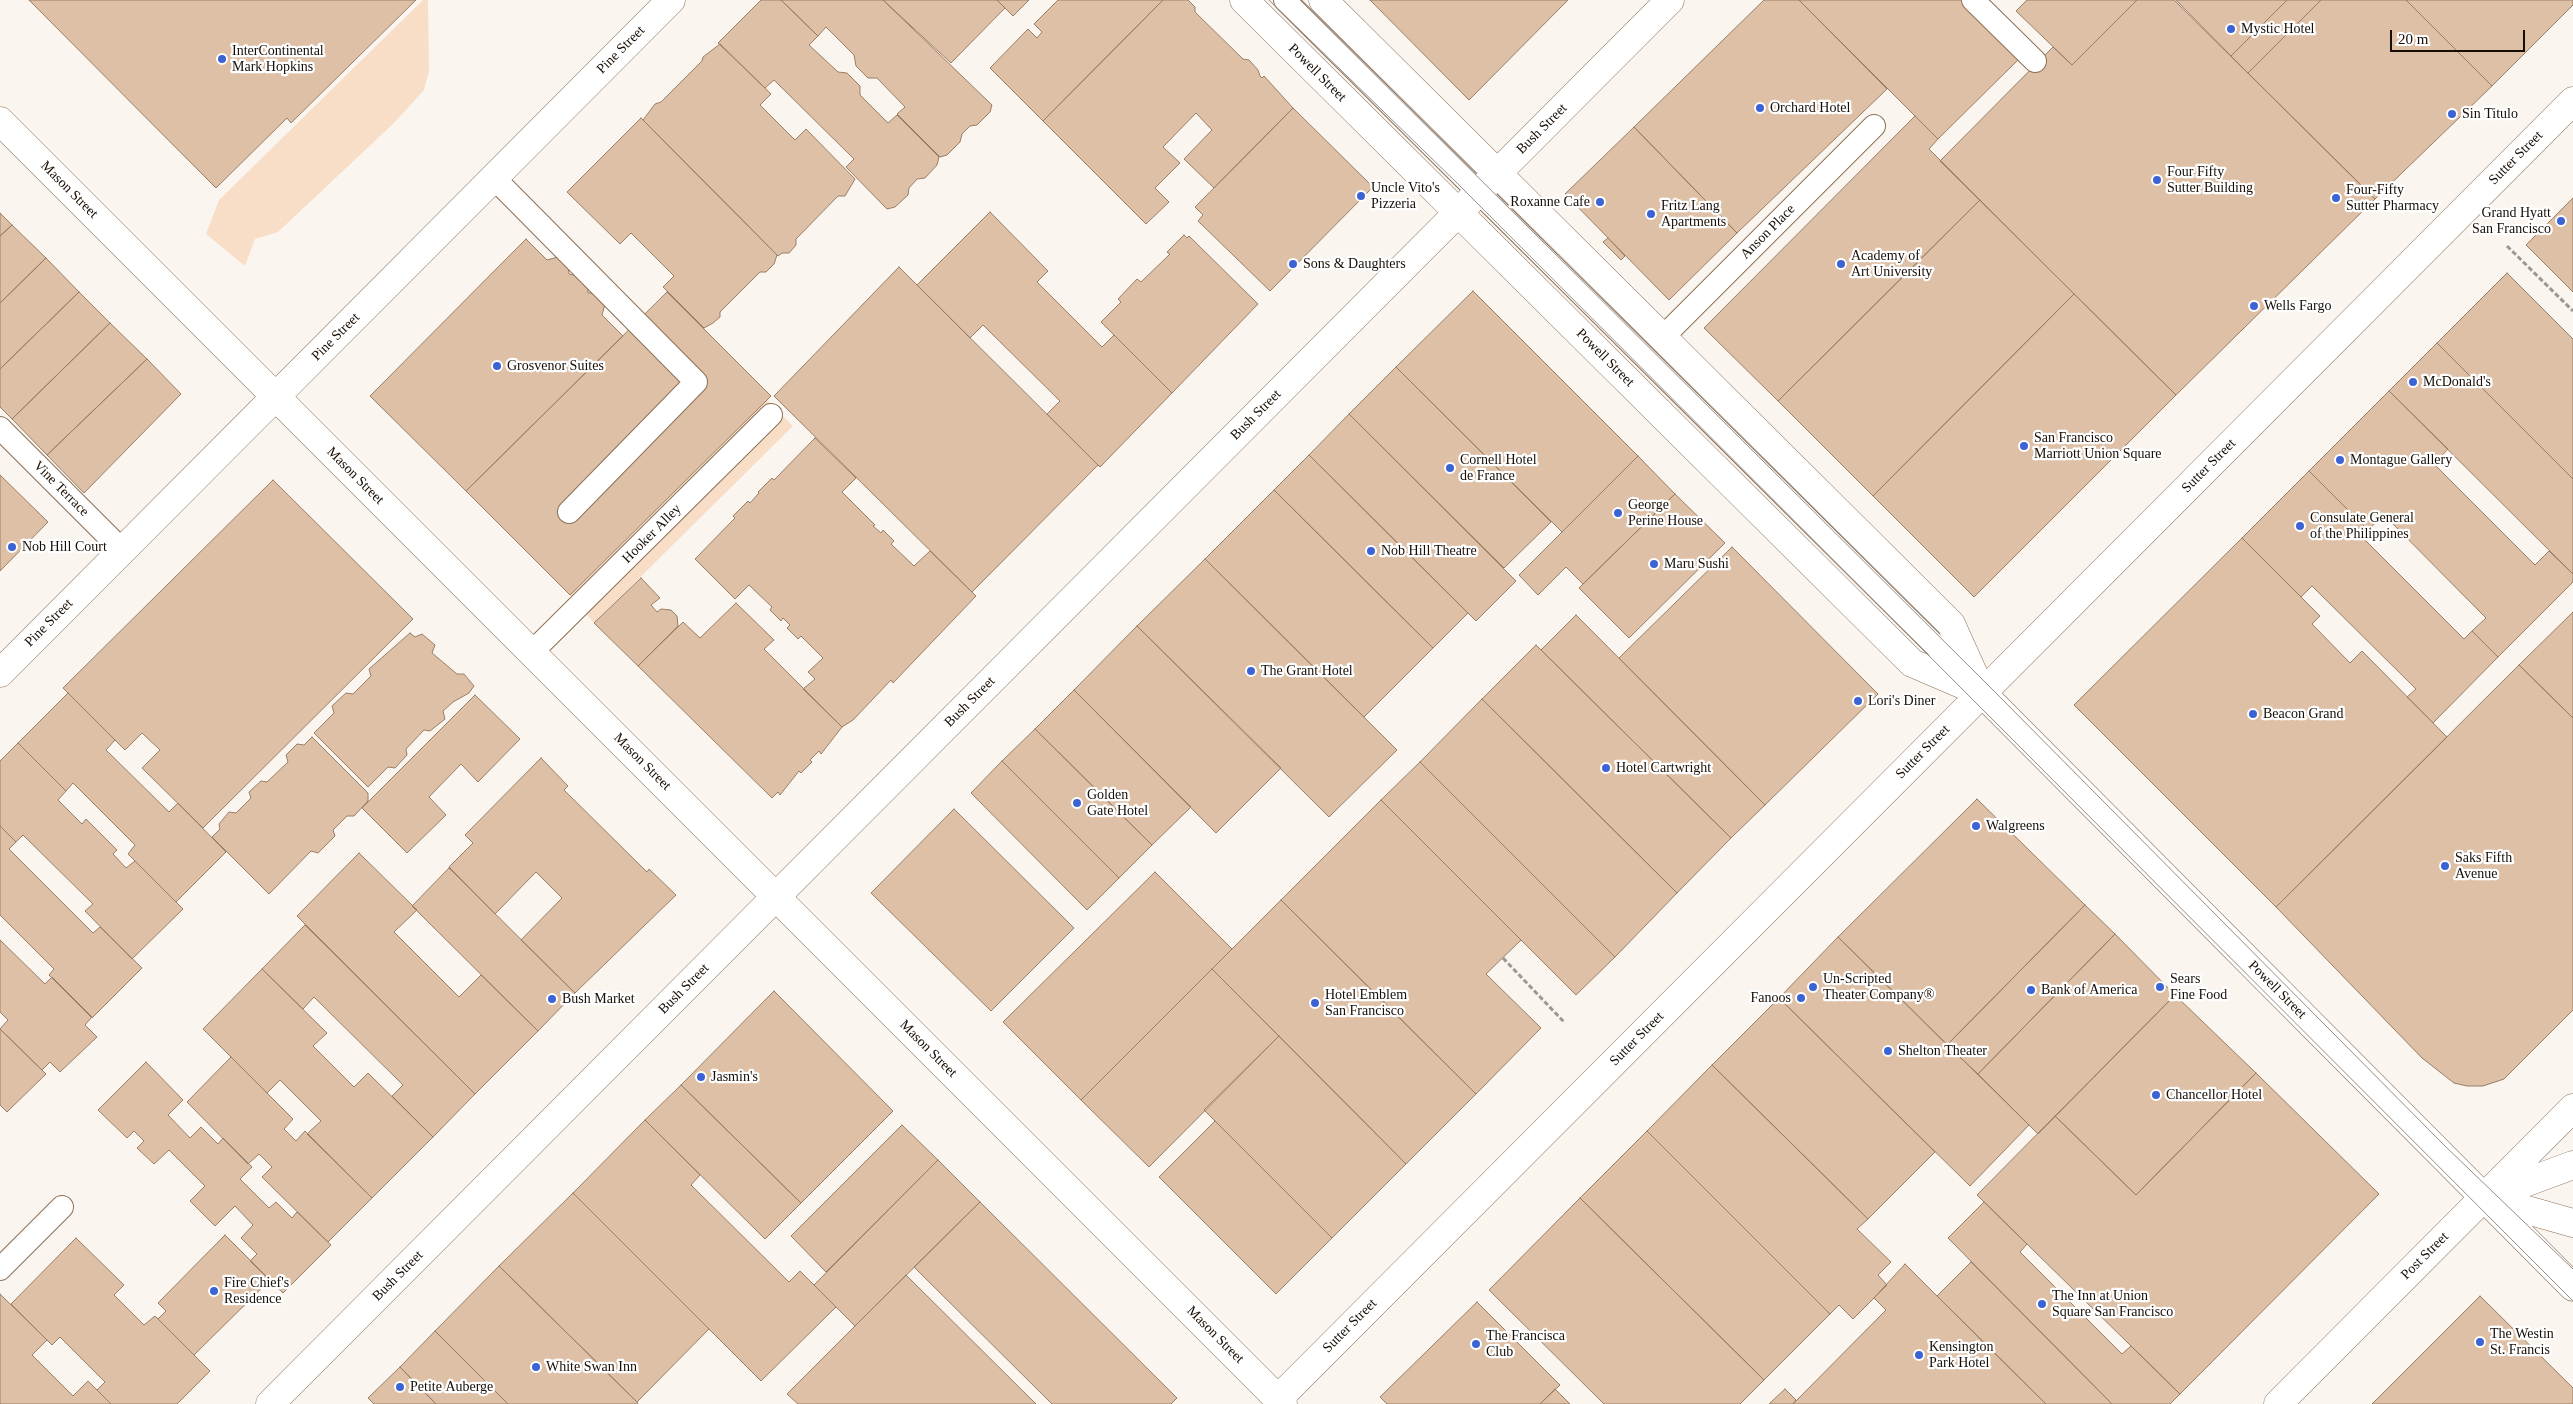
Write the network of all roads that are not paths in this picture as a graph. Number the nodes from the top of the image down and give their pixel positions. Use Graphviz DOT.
graph roads {
  1 [pos="671,0"];
  2 [pos="1244,0"];
  3 [pos="1285,0"];
  4 [pos="1323,0"];
  5 [pos="1670,0"];
  6 [pos="1973,0"];
  7 [pos="2035,61"];
  8 [pos="2573,101"];
  9 [pos="0,121"];
  10 [pos="1874,126"];
  11 [pos="1498,173"];
  12 [pos="494,178"];
  13 [pos="1478,192"];
  14 [pos="1458,213"];
  15 [pos="1662,338"];
  16 [pos="276,396"];
  17 [pos="771,415"];
  18 [pos="0,428"];
  19 [pos="569,512"];
  20 [pos="122,550"];
  21 [pos="532,652"];
  22 [pos="0,673"];
  23 [pos="1982,693"];
  24 [pos="776,897"];
  25 [pos="2573,1108"];
  26 [pos="2573,1165"];
  27 [pos="2483,1198"];
  28 [pos="62,1207"];
  29 [pos="2573,1223"];
  30 [pos="0,1269"];
  31 [pos="2573,1287"];
  32 [pos="1278,1402"];
  33 [pos="270,1404"];
  34 [pos="2278,1404"];
  1 -- 12 [label="street, Pine Street"];
  2 -- 14 [label="street, Powell Street"];
  3 -- 13 [label="lane"];
  4 -- 11 [label="street, Powell Street"];
  5 -- 11 [label="street, Bush Street"];
  6 -- 7 [label="lane"];
  8 -- 23 [label="street, Sutter Street"];
  9 -- 16 [label="street, Mason Street"];
  10 -- 15 [label="lane, Anson Place"];
  11 -- 13 [label="street, Bush Street"];
  11 -- 15 [label="street, Powell Street"];
  12 -- 16 [label="street, Pine Street"];
  12 -- 19 [label="lane"];
  13 -- 14 [label="street, Bush Street"];
  13 -- 23 [label="lane"];
  14 -- 23 [label="street, Powell Street"];
  14 -- 24 [label="street, Bush Street"];
  15 -- 23 [label="street, Powell Street"];
  16 -- 20 [label="street, Pine Street"];
  16 -- 21 [label="street, Mason Street"];
  17 -- 21 [label="lane, Hooker Alley"];
  18 -- 20 [label="lane, Vine Terrace"];
  20 -- 22 [label="street, Pine Street"];
  21 -- 24 [label="street, Mason Street"];
  23 -- 27 [label="street, Powell Street"];
  23 -- 32 [label="street, Sutter Street"];
  24 -- 32 [label="street, Mason Street"];
  24 -- 33 [label="street, Bush Street"];
  25 -- 27 [label="street, Post Street"];
  26 -- 27 [label="street"];
  27 -- 29 [label="street"];
  27 -- 31 [label="street, Powell Street"];
  27 -- 34 [label="street, Post Street"];
  28 -- 30 [label="lane"];
}
